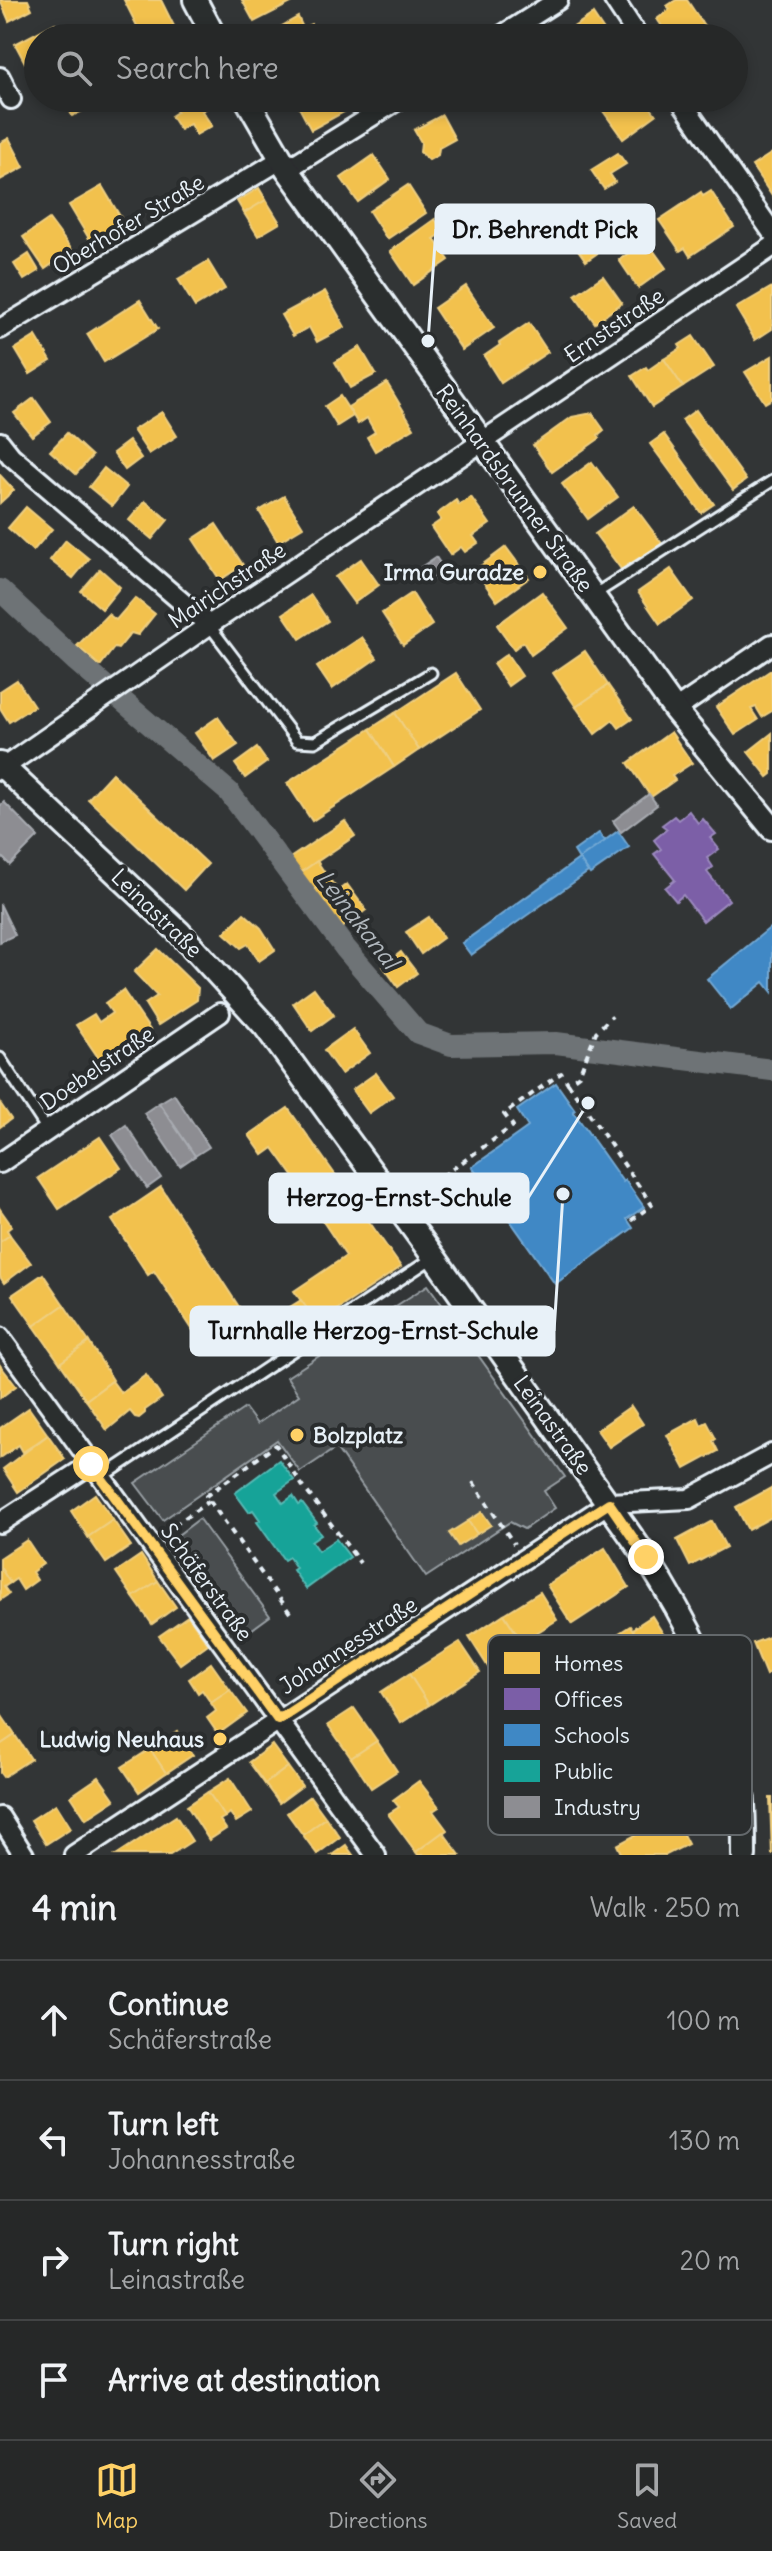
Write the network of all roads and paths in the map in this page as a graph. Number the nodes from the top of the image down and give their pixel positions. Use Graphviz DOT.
graph roads {
  1 [pos="195,0"];
  2 [pos="558,0"];
  3 [pos="614,0"];
  4 [pos="208,24"];
  5 [pos="520,24"];
  6 [pos="630,24"];
  7 [pos="0,77"];
  8 [pos="11,99"];
  9 [pos="254,112"];
  10 [pos="376,112"];
  11 [pos="689,112"];
  12 [pos="284,164"];
  13 [pos="772,232"];
  14 [pos="772,247"];
  15 [pos="0,329"];
  16 [pos="0,442"];
  17 [pos="483,443"];
  18 [pos="772,481"];
  19 [pos="592,596"];
  20 [pos="209,625"];
  21 [pos="772,644"];
  22 [pos="431,673"];
  23 [pos="675,710"];
  24 [pos="1,767"];
  25 [pos="772,828"];
  26 [pos="220,1013"];
  27 [pos="612,1016"];
  28 [pos="0,1058"];
  29 [pos="568,1083"];
  30 [pos="48,1131"];
  31 [pos="0,1163"];
  32 [pos="447,1173"];
  33 [pos="459,1190"];
  34 [pos="399,1208"];
  35 [pos="629,1222"];
  36 [pos="434,1257"];
  37 [pos="0,1337"];
  38 [pos="772,1454"];
  39 [pos="96,1471"];
  40 [pos="473,1482"];
  41 [pos="209,1501"];
  42 [pos="609,1503"];
  43 [pos="0,1523"];
  44 [pos="149,1544"];
  45 [pos="524,1559"];
  46 [pos="360,1563"];
  47 [pos="290,1613"];
  48 [pos="691,1635"];
  49 [pos="278,1720"];
  50 [pos="0,1817"];
  51 [pos="743,1835"];
  52 [pos="24,1855"];
  53 [pos="74,1855"];
  54 [pos="376,1855"];
  55 [pos="744,1855"];
  1 -- 4 [label="street"];
  2 -- 5 [label="street"];
  3 -- 6 [label="street"];
  7 -- 8 [label="street"];
  9 -- 12 [label="street, Reinhardsbrunner Straße"];
  10 -- 12 [label="street, Oberhofer Straße"];
  11 -- 13 [label="street"];
  12 -- 15 [label="street, Oberhofer Straße"];
  12 -- 17 [label="street, Reinhardsbrunner Straße"];
  14 -- 17 [label="street, Ernststraße"];
  16 -- 20 [label="street"];
  17 -- 19 [label="street, Reinhardsbrunner Straße"];
  17 -- 20 [label="street, Mairichstraße"];
  18 -- 19 [label="lane"];
  19 -- 23 [label="street, Reinhardsbrunner Straße"];
  20 -- 22 [label="lane"];
  20 -- 24 [label="street, Mairichstraße"];
  21 -- 23 [label="street"];
  23 -- 25 [label="street, Reinhardsbrunner Straße"];
  24 -- 34 [label="street, Leinastraße"];
  26 -- 30 [label="street, Doebelstraße"];
  27 -- 29 [label="path"];
  28 -- 30 [label="lane"];
  29 -- 32 [label="path"];
  29 -- 35 [label="path"];
  30 -- 31 [label="street, Doebelstraße"];
  32 -- 33 [label="path"];
  32 -- 34 [label="path"];
  34 -- 36 [label="street, Leinastraße"];
  36 -- 39 [label="lane"];
  36 -- 42 [label="street, Leinastraße"];
  37 -- 39 [label="street, Schäferstraße"];
  38 -- 42 [label="street"];
  39 -- 43 [label="street"];
  39 -- 44 [label="street, Schäferstraße"];
  40 -- 45 [label="path"];
  41 -- 44 [label="path"];
  41 -- 46 [label="path"];
  41 -- 47 [label="path"];
  42 -- 45 [label="street, Johannesstraße"];
  42 -- 48 [label="street, Leinastraße"];
  44 -- 49 [label="street, Schäferstraße"];
  45 -- 49 [label="street, Johannesstraße"];
  49 -- 53 [label="street, Johannesstraße"];
  49 -- 54 [label="street, Schäferstraße"];
  50 -- 52 [label="street"];
  51 -- 55 [label="street, Leinastraße"];
}
